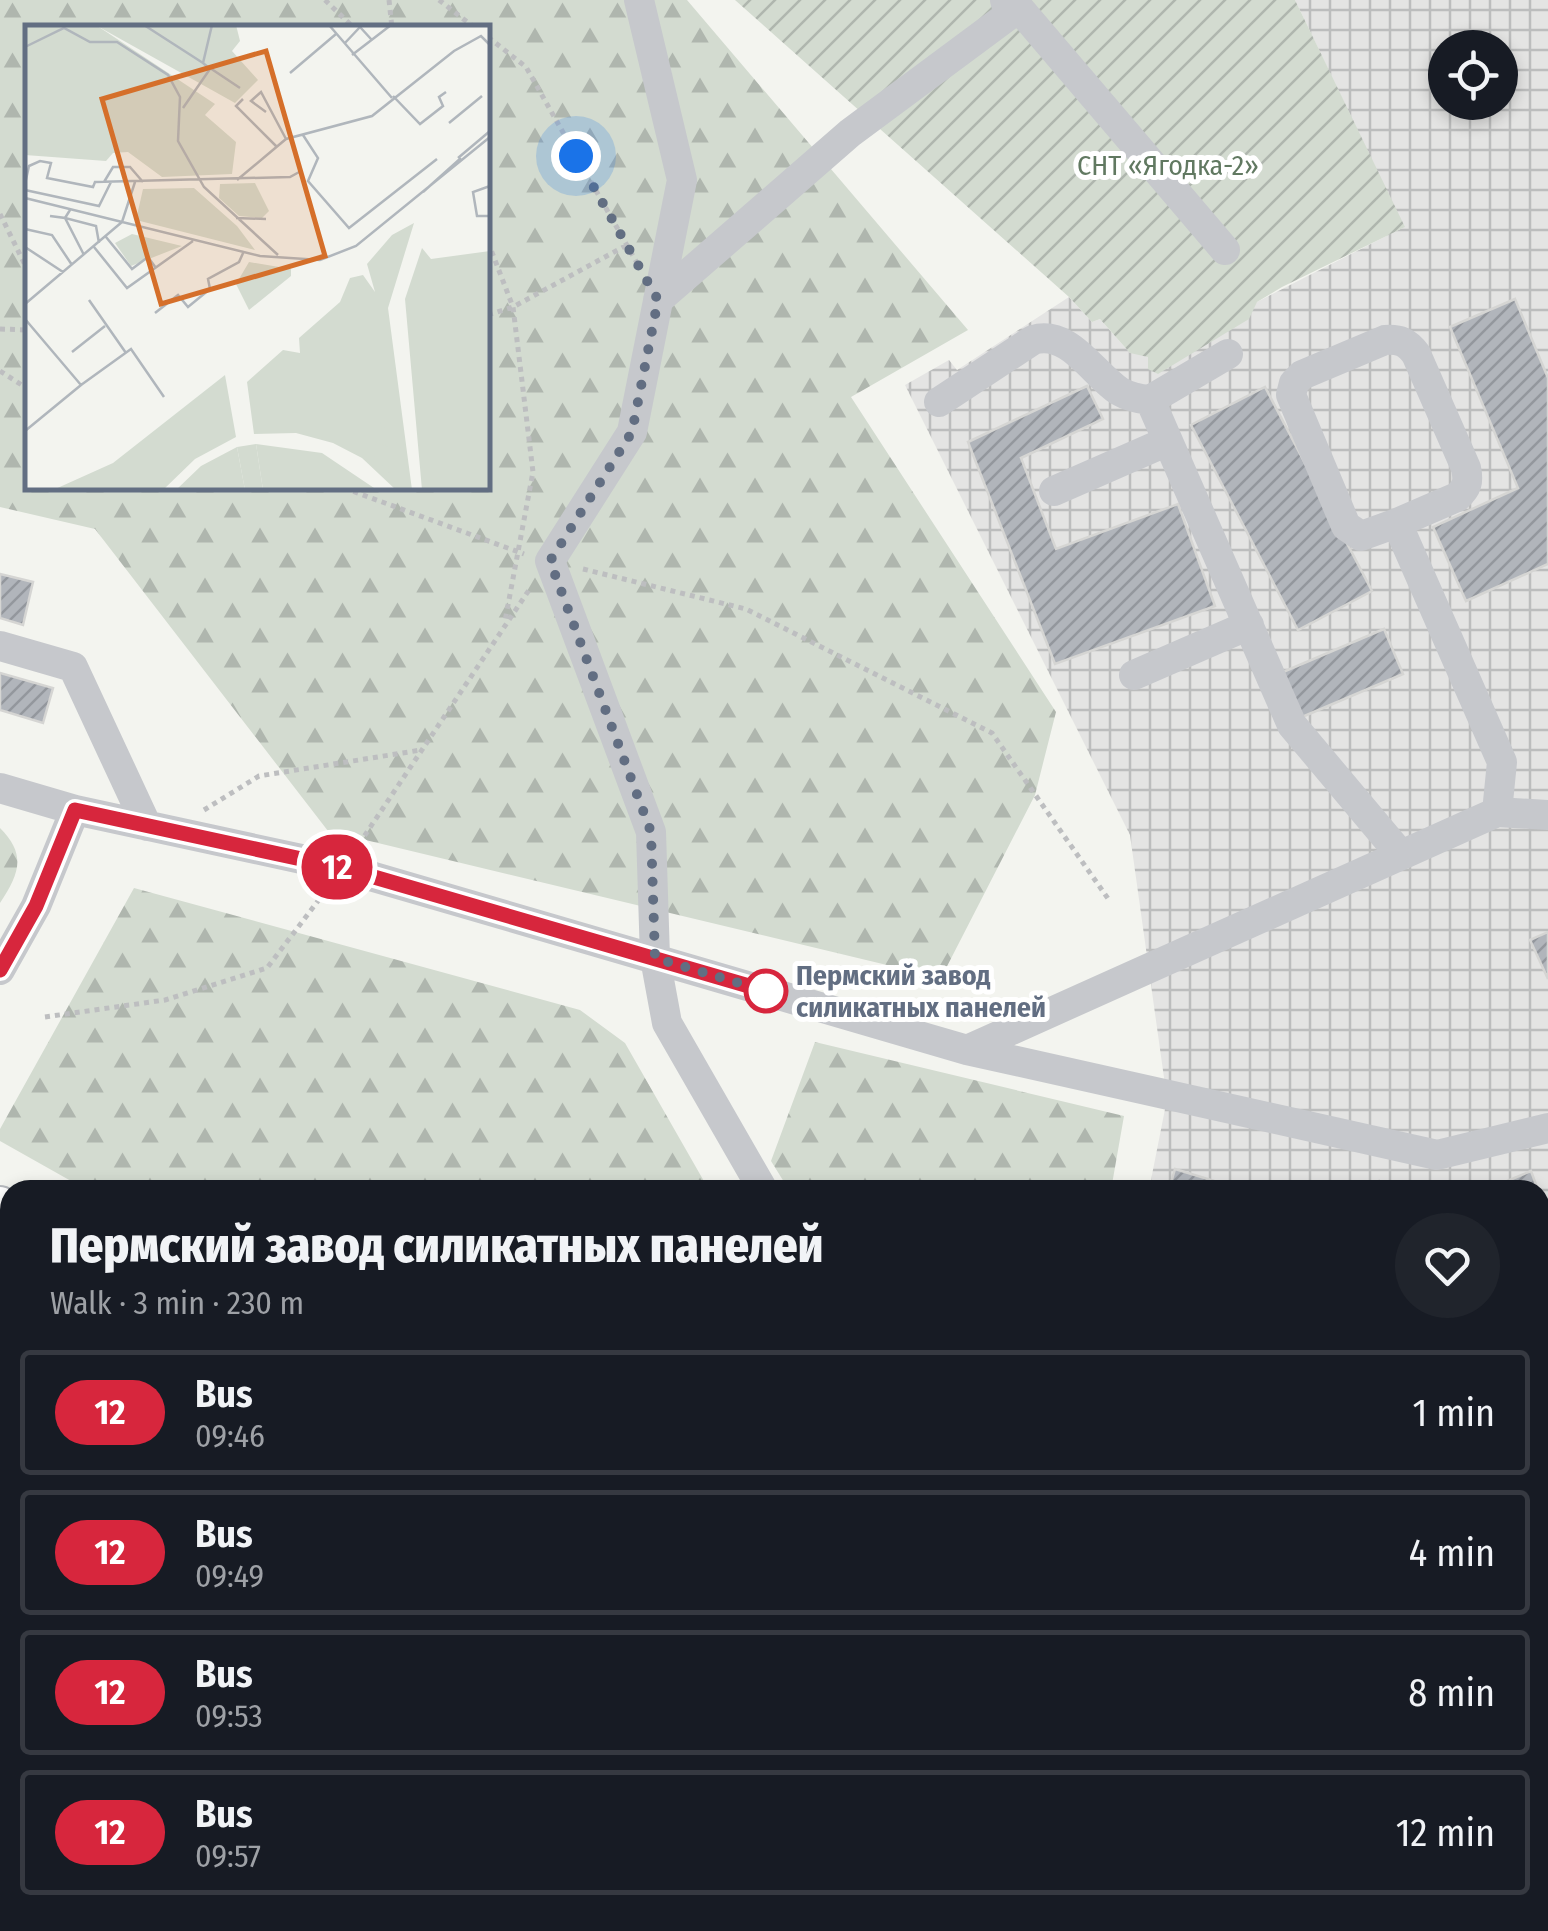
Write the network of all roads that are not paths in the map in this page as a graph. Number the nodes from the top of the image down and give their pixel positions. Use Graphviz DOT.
graph roads {
  1 [pos="639,0"];
  2 [pos="1004,0"];
  3 [pos="1012,0"];
  4 [pos="1225,250"];
  5 [pos="658,300"];
  6 [pos="1228,354"];
  7 [pos="1150,400"];
  8 [pos="939,402"];
  9 [pos="1168,441"];
  10 [pos="1054,492"];
  11 [pos="1397,523"];
  12 [pos="1248,625"];
  13 [pos="0,646"];
  14 [pos="1134,674"];
  15 [pos="0,788"];
  16 [pos="75,810"];
  17 [pos="1497,812"];
  18 [pos="1548,814"];
  19 [pos="160,828"];
  20 [pos="1401,855"];
  21 [pos="655,958"];
  22 [pos="0,970"];
  23 [pos="967,1050"];
  24 [pos="1548,1128"];
  25 [pos="757,1180"];
  1 -- 5 [label="street"];
  2 -- 5 [label="street"];
  3 -- 4 [label="street"];
  5 -- 21 [label="street"];
  6 -- 7 [label="street"];
  7 -- 8 [label="street"];
  7 -- 9 [label="street"];
  9 -- 10 [label="street"];
  9 -- 12 [label="street"];
  11 -- 11 [label="street"];
  11 -- 17 [label="street"];
  12 -- 14 [label="street"];
  12 -- 20 [label="street"];
  13 -- 19 [label="street"];
  15 -- 16 [label="street"];
  16 -- 19 [label="street"];
  16 -- 22 [label="street"];
  17 -- 18 [label="street"];
  17 -- 20 [label="street"];
  19 -- 21 [label="street"];
  20 -- 23 [label="street"];
  21 -- 23 [label="street"];
  21 -- 25 [label="street"];
  23 -- 24 [label="street"];
}
